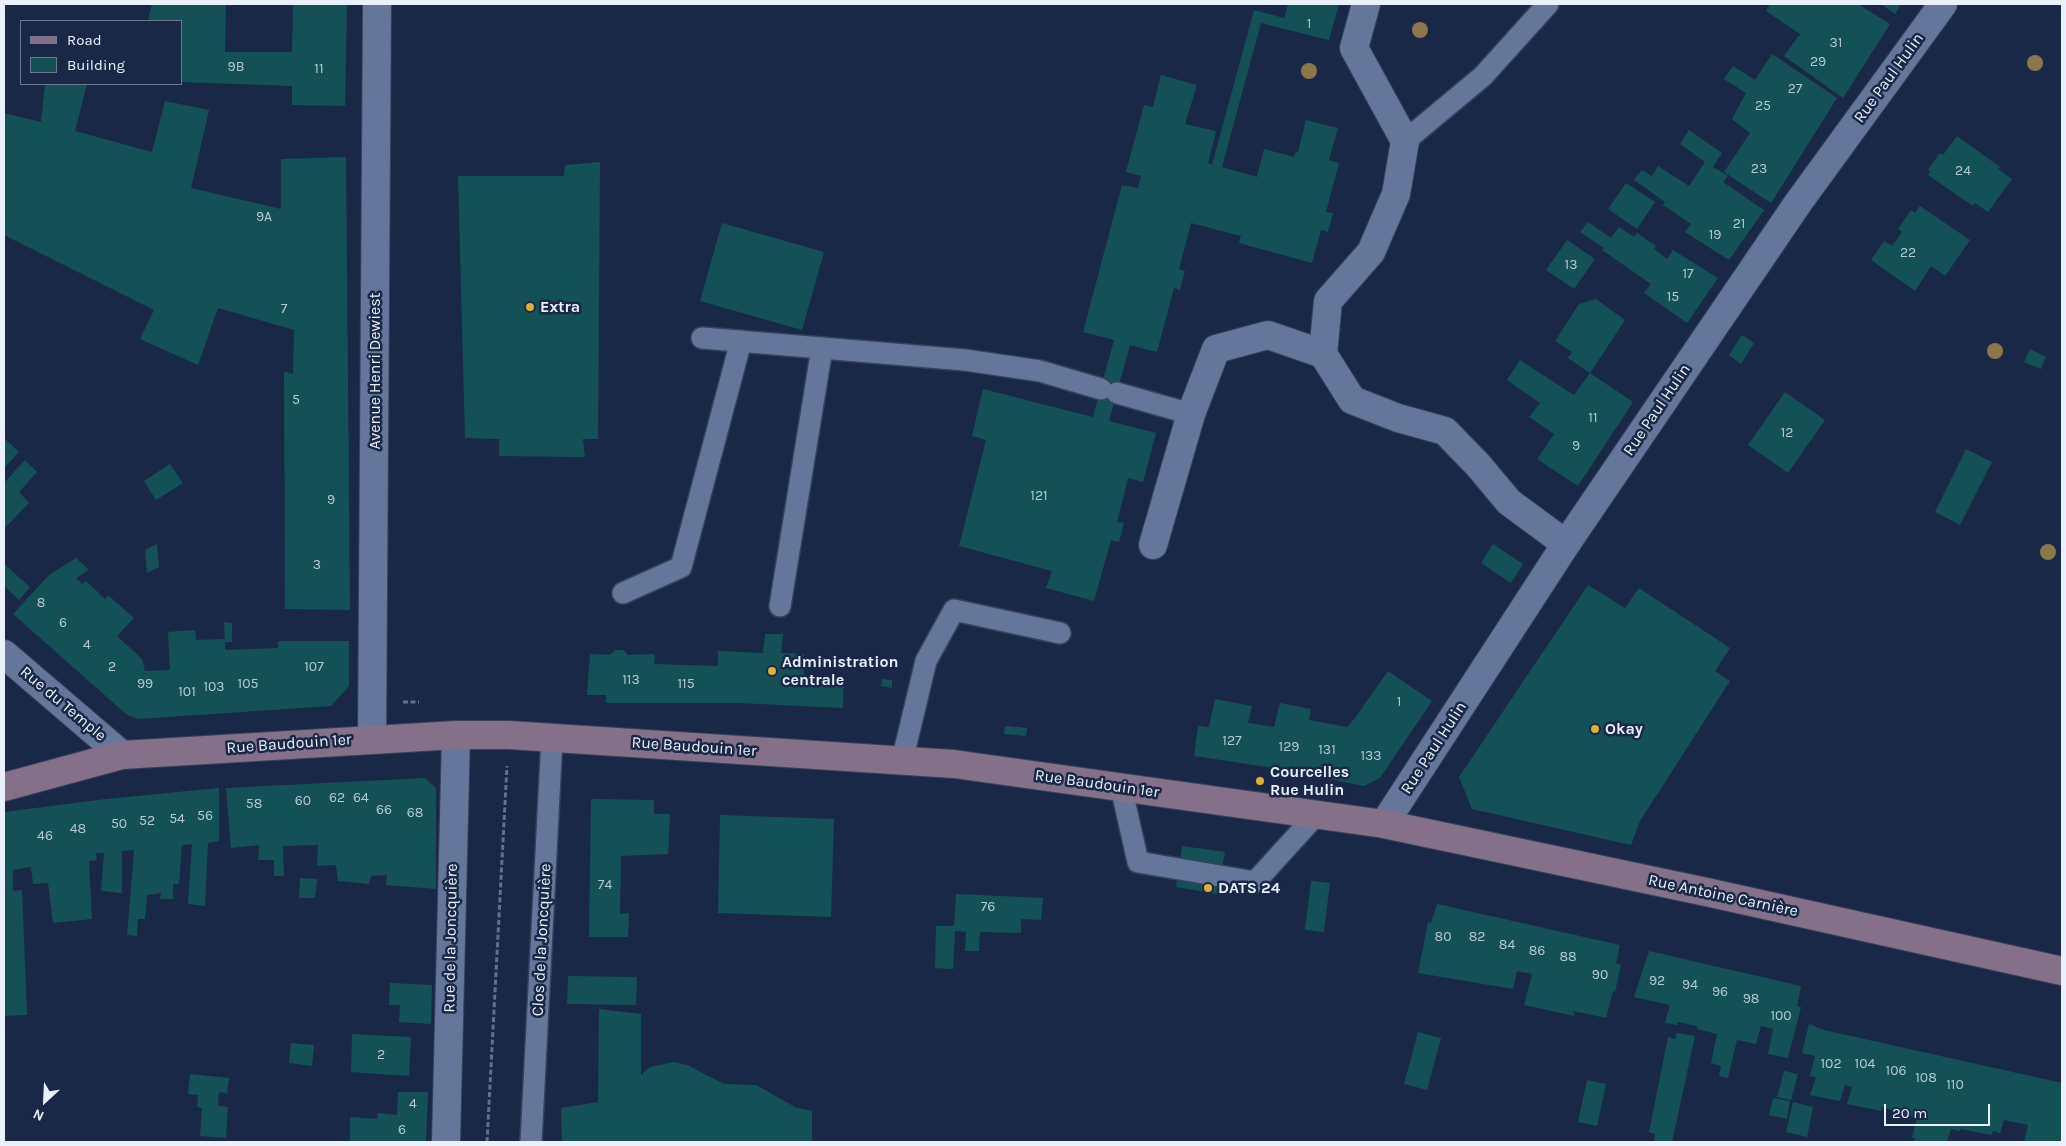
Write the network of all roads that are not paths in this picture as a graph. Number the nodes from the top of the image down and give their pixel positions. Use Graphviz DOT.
graph roads {
  1 [pos="377,4"];
  2 [pos="1366,4"];
  3 [pos="1548,4"];
  4 [pos="1943,4"];
  5 [pos="1405,141"];
  6 [pos="702,338"];
  7 [pos="740,341"];
  8 [pos="822,348"];
  9 [pos="1323,354"];
  10 [pos="1190,414"];
  11 [pos="1566,544"];
  12 [pos="1153,546"];
  13 [pos="623,593"];
  14 [pos="780,606"];
  15 [pos="1060,633"];
  16 [pos="4,654"];
  17 [pos="456,734"];
  18 [pos="552,738"];
  19 [pos="372,739"];
  20 [pos="122,755"];
  21 [pos="902,761"];
  22 [pos="4,787"];
  23 [pos="1121,787"];
  24 [pos="1316,815"];
  25 [pos="1384,824"];
  26 [pos="2062,971"];
  27 [pos="446,1142"];
  28 [pos="531,1142"];
  1 -- 19 [label="street, Avenue Henri Dewiest"];
  2 -- 5 [label="street"];
  3 -- 5 [label="lane"];
  4 -- 11 [label="street, Rue Paul Hulin"];
  5 -- 9 [label="street"];
  6 -- 7 [label="lane"];
  7 -- 8 [label="lane"];
  7 -- 13 [label="lane"];
  8 -- 10 [label="lane"];
  8 -- 14 [label="lane"];
  9 -- 10 [label="street"];
  9 -- 11 [label="street"];
  10 -- 12 [label="street"];
  11 -- 25 [label="street, Rue Paul Hulin"];
  15 -- 21 [label="lane"];
  16 -- 20 [label="street, Rue du Temple"];
  17 -- 18 [label="main road, Rue Baudouin 1er"];
  17 -- 19 [label="main road, Rue Baudouin 1er"];
  17 -- 27 [label="street, Rue de la Joncquière"];
  18 -- 21 [label="main road, Rue Baudouin 1er"];
  18 -- 28 [label="lane, Clos de la Joncquière"];
  19 -- 20 [label="main road, Rue Baudouin 1er"];
  20 -- 22 [label="main road, Rue Baudouin 1er"];
  21 -- 23 [label="main road, Rue Baudouin 1er"];
  23 -- 24 [label="main road, Rue Baudouin 1er"];
  23 -- 24 [label="lane"];
  24 -- 25 [label="main road, Rue Baudouin 1er"];
  25 -- 26 [label="main road, Rue Antoine Carnière"];
}
